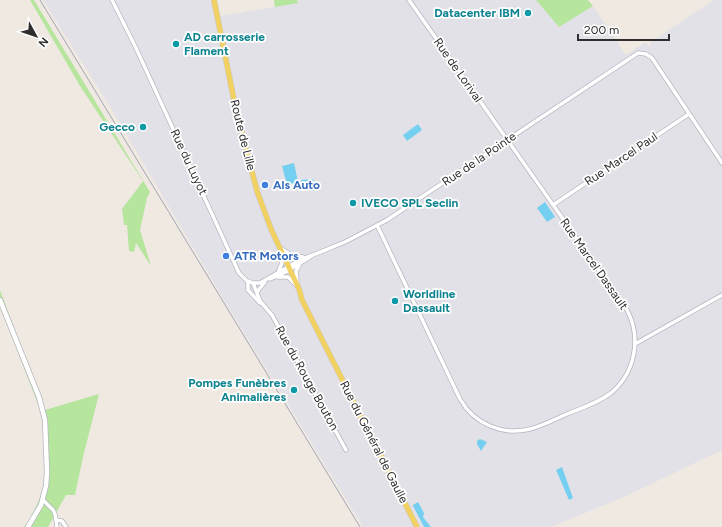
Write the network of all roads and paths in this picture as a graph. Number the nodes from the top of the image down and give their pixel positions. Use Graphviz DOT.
graph roads {
  1 [pos="112,0"];
  2 [pos="214,0"];
  3 [pos="409,0"];
  4 [pos="689,114"];
  5 [pos="508,140"];
  6 [pos="722,163"];
  7 [pos="553,204"];
  8 [pos="377,226"];
  9 [pos="278,245"];
  10 [pos="304,259"];
  11 [pos="289,268"];
  12 [pos="278,272"];
  13 [pos="276,277"];
  14 [pos="268,279"];
  15 [pos="251,282"];
  16 [pos="299,289"];
  17 [pos="257,292"];
  18 [pos="249,293"];
  19 [pos="722,295"];
  20 [pos="0,300"];
  21 [pos="266,308"];
  22 [pos="635,344"];
  23 [pos="346,450"];
  24 [pos="43,500"];
  25 [pos="56,520"];
  26 [pos="28,527"];
  27 [pos="57,527"];
  28 [pos="66,527"];
  29 [pos="417,527"];
  1 -- 15 [label="street, Rue du Luyot"];
  2 -- 9 [label="main road, Route de Lille"];
  3 -- 5 [label="street, Rue de Lorival"];
  4 -- 5 [label="street, Rue de la Pointe"];
  4 -- 6 [label="street"];
  4 -- 7 [label="street, Rue Marcel Paul"];
  5 -- 7 [label="street, Rue Marcel Dassault"];
  5 -- 8 [label="street, Rue de la Pointe"];
  7 -- 22 [label="street, Rue Marcel Dassault"];
  8 -- 10 [label="street, Rue de la Pointe"];
  8 -- 22 [label="street, Rue Marcel Dassault"];
  9 -- 10 [label="street"];
  9 -- 11 [label="main road, Route de Lille"];
  9 -- 12 [label="street"];
  10 -- 11 [label="street"];
  10 -- 16 [label="street"];
  11 -- 12 [label="street"];
  11 -- 13 [label="street"];
  11 -- 16 [label="main road, Rue du Général de Gaulle"];
  12 -- 14 [label="street"];
  13 -- 14 [label="street"];
  13 -- 16 [label="street"];
  14 -- 15 [label="street"];
  14 -- 17 [label="street"];
  15 -- 17 [label="street, Rue du Rouge Bouton"];
  15 -- 18 [label="street"];
  16 -- 29 [label="main road, Rue du Général de Gaulle"];
  17 -- 18 [label="street"];
  17 -- 21 [label="street, Rue du Rouge Bouton"];
  18 -- 21 [label="street, Rue du Rouge Bouton"];
  19 -- 22 [label="street"];
  20 -- 24 [label="main road"];
  21 -- 23 [label="street, Rue du Rouge Bouton"];
  24 -- 25 [label="street"];
  24 -- 26 [label="main road"];
  25 -- 27 [label="street"];
  25 -- 28 [label="street"];
}
